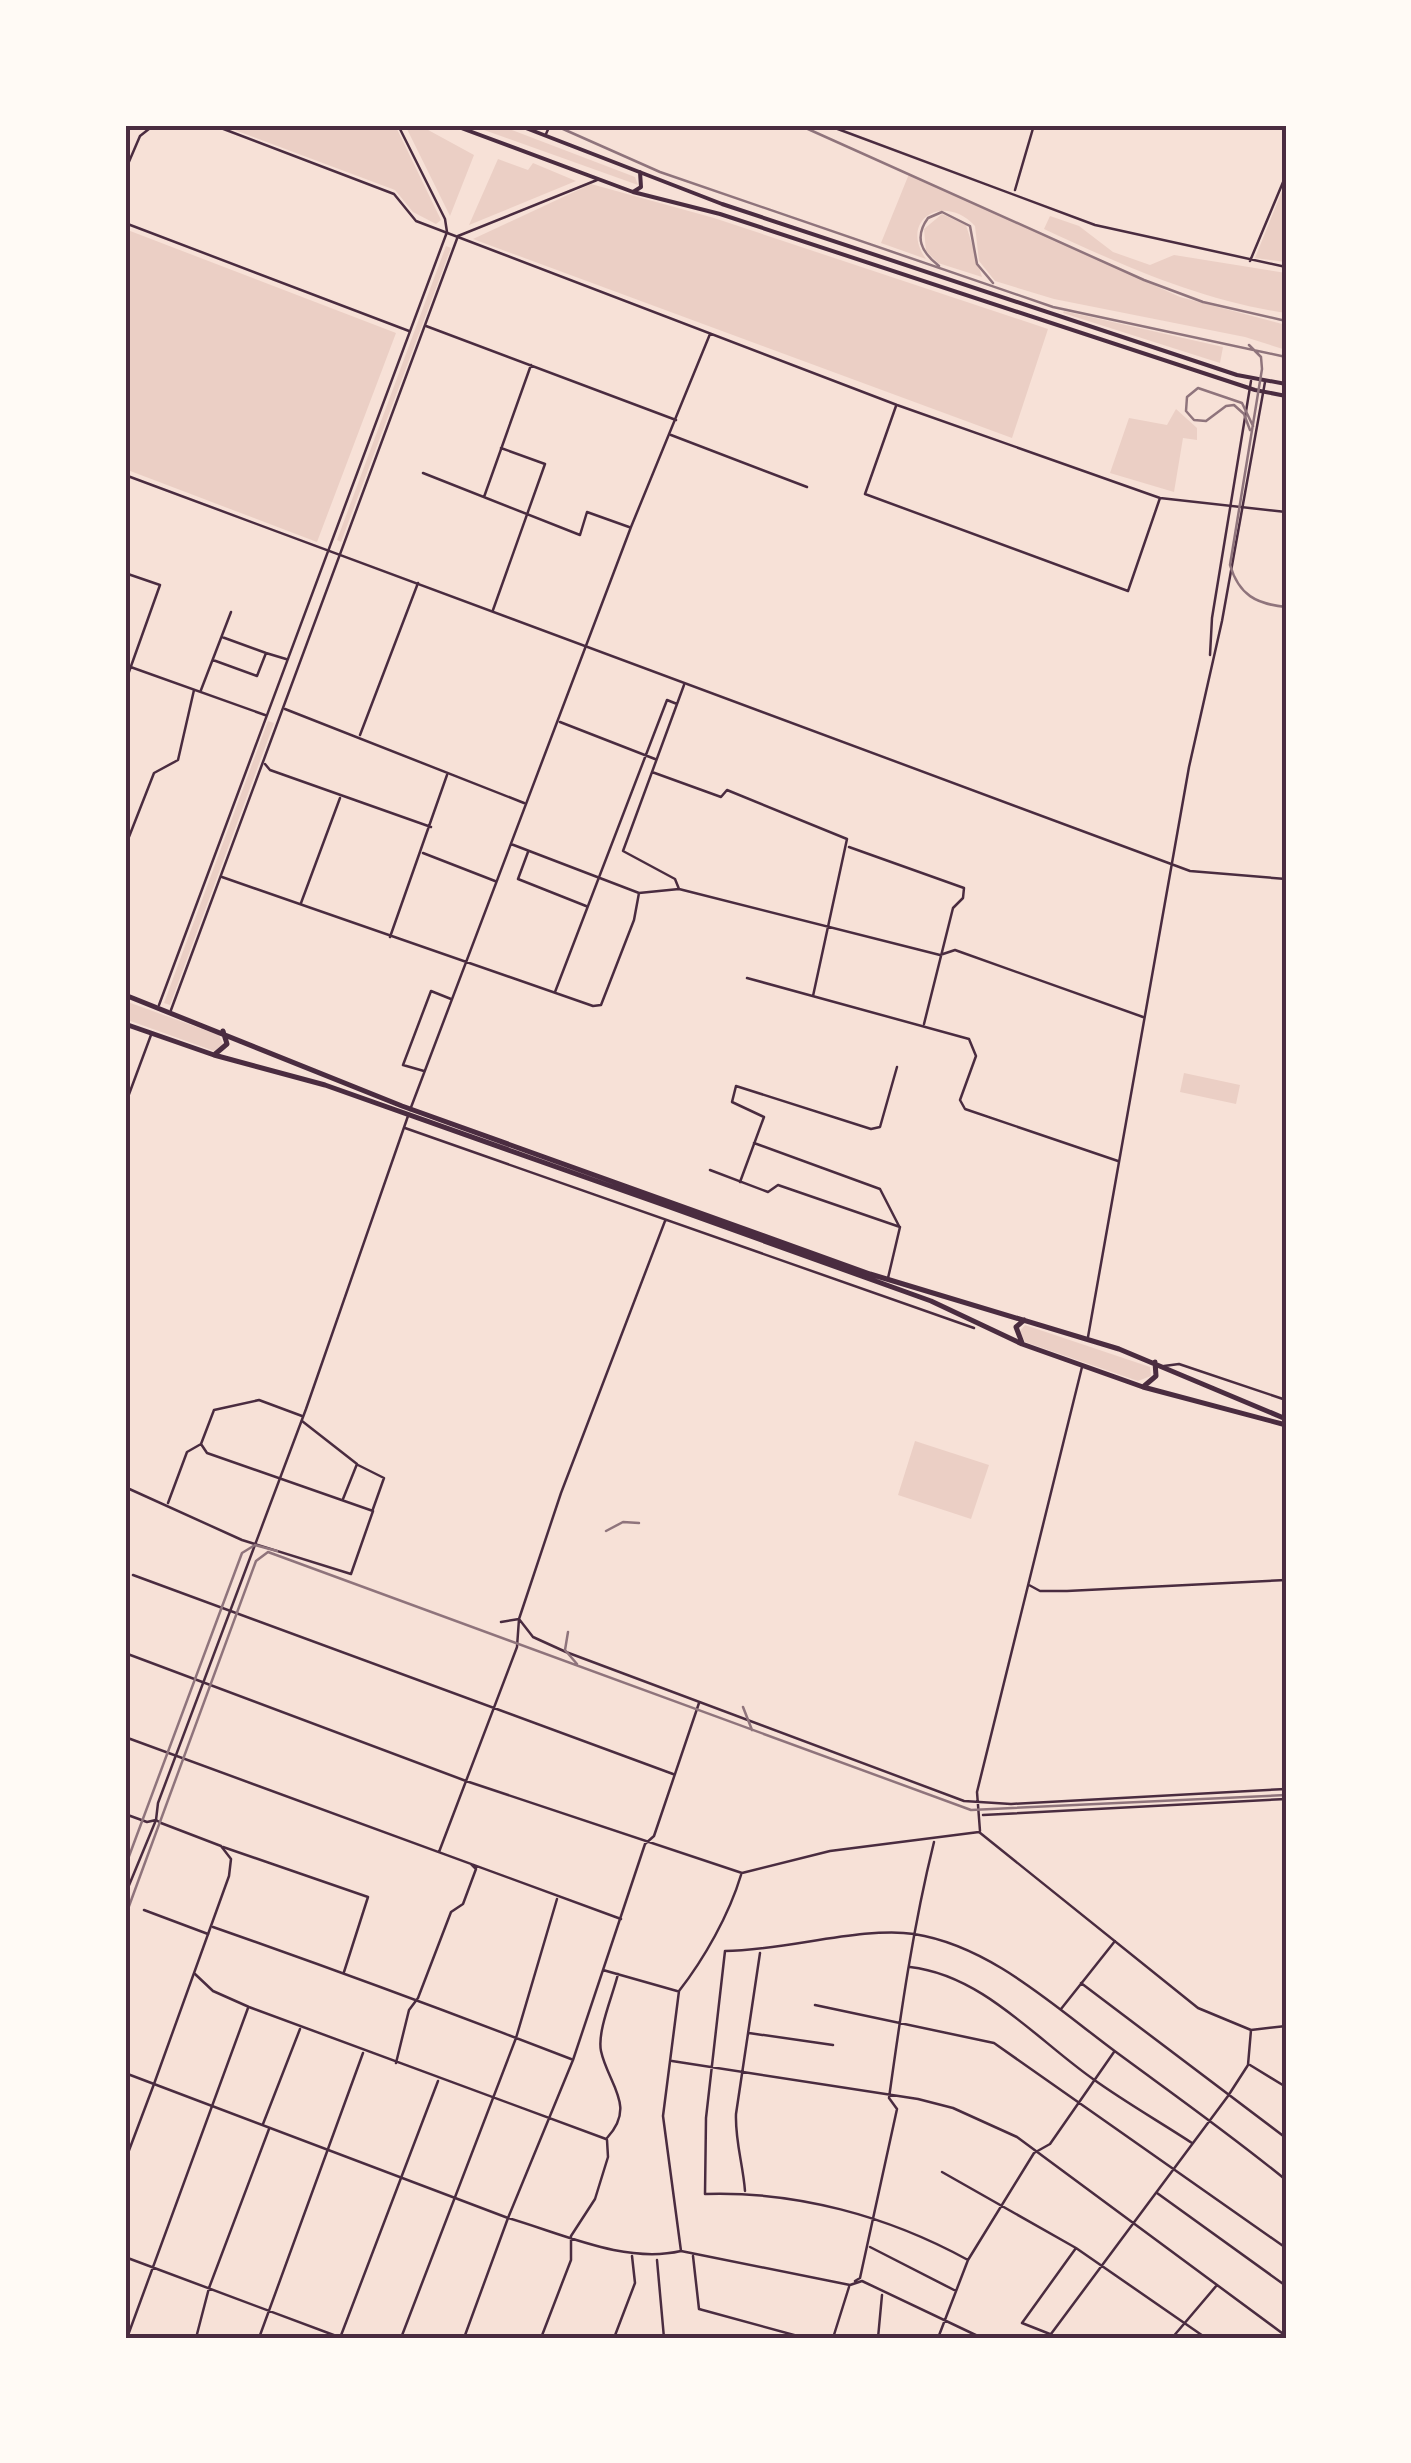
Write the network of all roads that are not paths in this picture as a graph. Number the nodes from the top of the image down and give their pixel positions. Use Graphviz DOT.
graph roads {
  1 [pos="154,125"];
  2 [pos="212,125"];
  3 [pos="398,125"];
  4 [pos="453,125"];
  5 [pos="518,125"];
  6 [pos="550,125"];
  7 [pos="827,125"];
  8 [pos="1034,125"];
  9 [pos="546,136"];
  10 [pos="638,170"];
  11 [pos="125,171"];
  12 [pos="1286,175"];
  13 [pos="597,180"];
  14 [pos="1014,191"];
  15 [pos="634,192"];
  16 [pos="125,224"];
  17 [pos="447,232"];
  18 [pos="458,236"];
  19 [pos="1250,261"];
  20 [pos="1286,267"];
  21 [pos="425,325"];
  22 [pos="410,332"];
  23 [pos="711,333"];
  24 [pos="531,365"];
  25 [pos="1252,379"];
  26 [pos="1265,381"];
  27 [pos="1286,384"];
  28 [pos="1251,389"];
  29 [pos="1262,392"];
  30 [pos="1286,396"];
  31 [pos="897,405"];
  32 [pos="676,420"];
  33 [pos="670,434"];
  34 [pos="501,448"];
  35 [pos="422,474"];
  36 [pos="125,475"];
  37 [pos="807,488"];
  38 [pos="1160,498"];
  39 [pos="483,499"];
  40 [pos="1232,506"];
  41 [pos="1242,508"];
  42 [pos="1286,512"];
  43 [pos="527,517"];
  44 [pos="631,528"];
  45 [pos="328,553"];
  46 [pos="339,557"];
  47 [pos="125,573"];
  48 [pos="418,582"];
  49 [pos="494,610"];
  50 [pos="231,612"];
  51 [pos="222,637"];
  52 [pos="586,646"];
  53 [pos="266,653"];
  54 [pos="213,660"];
  55 [pos="288,660"];
  56 [pos="1210,661"];
  57 [pos="125,665"];
  58 [pos="131,667"];
  59 [pos="125,683"];
  60 [pos="684,684"];
  61 [pos="194,690"];
  62 [pos="200,692"];
  63 [pos="677,704"];
  64 [pos="282,708"];
  65 [pos="267,715"];
  66 [pos="278,718"];
  67 [pos="558,721"];
  68 [pos="359,738"];
  69 [pos="647,756"];
  70 [pos="656,760"];
  71 [pos="262,762"];
  72 [pos="652,772"];
  73 [pos="448,773"];
  74 [pos="340,796"];
  75 [pos="526,804"];
  76 [pos="430,828"];
  77 [pos="510,844"];
  78 [pos="848,846"];
  79 [pos="125,847"];
  80 [pos="528,851"];
  81 [pos="422,852"];
  82 [pos="1173,865"];
  83 [pos="220,876"];
  84 [pos="600,878"];
  85 [pos="1286,878"];
  86 [pos="496,881"];
  87 [pos="679,888"];
  88 [pos="638,893"];
  89 [pos="300,904"];
  90 [pos="588,907"];
  91 [pos="830,928"];
  92 [pos="390,939"];
  93 [pos="940,955"];
  94 [pos="467,962"];
  95 [pos="747,978"];
  96 [pos="554,992"];
  97 [pos="125,995"];
  98 [pos="813,997"];
  99 [pos="453,999"];
  100 [pos="158,1007"];
  101 [pos="170,1012"];
  102 [pos="1144,1018"];
  103 [pos="125,1024"];
  104 [pos="924,1024"];
  105 [pos="223,1031"];
  106 [pos="152,1034"];
  107 [pos="214,1056"];
  108 [pos="897,1067"];
  109 [pos="425,1072"];
  110 [pos="125,1105"];
  111 [pos="409,1112"];
  112 [pos="403,1128"];
  113 [pos="754,1143"];
  114 [pos="1119,1162"];
  115 [pos="710,1170"];
  116 [pos="740,1182"];
  117 [pos="601,1184"];
  118 [pos="598,1196"];
  119 [pos="664,1205"];
  120 [pos="663,1219"];
  121 [pos="900,1227"];
  122 [pos="887,1280"];
  123 [pos="1027,1318"];
  124 [pos="974,1328"];
  125 [pos="1088,1339"];
  126 [pos="1022,1344"];
  127 [pos="1154,1362"];
  128 [pos="1083,1366"];
  129 [pos="1164,1366"];
  130 [pos="1142,1387"];
  131 [pos="1286,1400"];
  132 [pos="302,1418"];
  133 [pos="1286,1422"];
  134 [pos="201,1444"];
  135 [pos="357,1464"];
  136 [pos="277,1479"];
  137 [pos="125,1487"];
  138 [pos="342,1500"];
  139 [pos="168,1504"];
  140 [pos="372,1511"];
  141 [pos="253,1542"];
  142 [pos="133,1575"];
  143 [pos="1286,1580"];
  144 [pos="1028,1585"];
  145 [pos="228,1609"];
  146 [pos="519,1618"];
  147 [pos="501,1622"];
  148 [pos="125,1653"];
  149 [pos="202,1682"];
  150 [pos="699,1704"];
  151 [pos="493,1710"];
  152 [pos="125,1737"];
  153 [pos="176,1757"];
  154 [pos="674,1774"];
  155 [pos="466,1780"];
  156 [pos="1286,1789"];
  157 [pos="1286,1798"];
  158 [pos="979,1804"];
  159 [pos="125,1814"];
  160 [pos="981,1815"];
  161 [pos="156,1820"];
  162 [pos="980,1832"];
  163 [pos="935,1839"];
  164 [pos="644,1844"];
  165 [pos="221,1846"];
  166 [pos="439,1852"];
  167 [pos="470,1863"];
  168 [pos="742,1873"];
  169 [pos="125,1896"];
  170 [pos="557,1897"];
  171 [pos="144,1910"];
  172 [pos="622,1919"];
  173 [pos="211,1926"];
  174 [pos="208,1934"];
  175 [pos="913,1934"];
  176 [pos="1116,1940"];
  177 [pos="760,1951"];
  178 [pos="908,1967"];
  179 [pos="601,1970"];
  180 [pos="194,1973"];
  181 [pos="344,1973"];
  182 [pos="618,1974"];
  183 [pos="1081,1983"];
  184 [pos="679,1991"];
  185 [pos="418,1998"];
  186 [pos="814,2005"];
  187 [pos="249,2007"];
  188 [pos="1060,2010"];
  189 [pos="900,2020"];
  190 [pos="1286,2026"];
  191 [pos="301,2028"];
  192 [pos="1251,2030"];
  193 [pos="748,2032"];
  194 [pos="516,2038"];
  195 [pos="833,2046"];
  196 [pos="1115,2051"];
  197 [pos="364,2052"];
  198 [pos="573,2060"];
  199 [pos="672,2060"];
  200 [pos="396,2063"];
  201 [pos="1248,2064"];
  202 [pos="711,2068"];
  203 [pos="125,2073"];
  204 [pos="740,2075"];
  205 [pos="438,2080"];
  206 [pos="1094,2080"];
  207 [pos="154,2084"];
  208 [pos="1286,2087"];
  209 [pos="493,2096"];
  210 [pos="1228,2096"];
  211 [pos="889,2098"];
  212 [pos="1080,2104"];
  213 [pos="214,2106"];
  214 [pos="549,2117"];
  215 [pos="1210,2121"];
  216 [pos="262,2124"];
  217 [pos="270,2127"];
  218 [pos="1286,2138"];
  219 [pos="606,2139"];
  220 [pos="1193,2143"];
  221 [pos="325,2148"];
  222 [pos="1034,2153"];
  223 [pos="125,2161"];
  224 [pos="1174,2167"];
  225 [pos="942,2172"];
  226 [pos="400,2176"];
  227 [pos="1286,2180"];
  228 [pos="1156,2192"];
  229 [pos="745,2193"];
  230 [pos="454,2195"];
  231 [pos="1004,2204"];
  232 [pos="876,2217"];
  233 [pos="508,2218"];
  234 [pos="1132,2223"];
  235 [pos="571,2236"];
  236 [pos="868,2247"];
  237 [pos="1076,2248"];
  238 [pos="1286,2248"];
  239 [pos="681,2252"];
  240 [pos="693,2253"];
  241 [pos="632,2254"];
  242 [pos="125,2257"];
  243 [pos="656,2257"];
  244 [pos="968,2260"];
  245 [pos="154,2268"];
  246 [pos="1100,2269"];
  247 [pos="1218,2284"];
  248 [pos="850,2285"];
  249 [pos="1286,2286"];
  250 [pos="209,2288"];
  251 [pos="956,2291"];
  252 [pos="882,2292"];
  253 [pos="267,2309"];
  254 [pos="947,2318"];
  255 [pos="1186,2322"];
  256 [pos="1049,2336"];
  257 [pos="1286,2336"];
  258 [pos="127,2338"];
  259 [pos="196,2338"];
  260 [pos="260,2338"];
  261 [pos="340,2338"];
  262 [pos="402,2338"];
  263 [pos="464,2338"];
  264 [pos="542,2338"];
  265 [pos="614,2338"];
  266 [pos="664,2338"];
  267 [pos="805,2338"];
  268 [pos="834,2338"];
  269 [pos="878,2338"];
  270 [pos="938,2338"];
  271 [pos="982,2338"];
  272 [pos="1060,2338"];
  273 [pos="1172,2338"];
  274 [pos="1206,2338"];
  1 -- 11 [label="street"];
  2 -- 17 [label="street"];
  3 -- 17 [label="street"];
  4 -- 13 [label="main road"];
  5 -- 9 [label="main road"];
  6 -- 9 [label="street"];
  7 -- 14 [label="street"];
  8 -- 14 [label="street"];
  9 -- 10 [label="main road"];
  10 -- 15 [label="main road"];
  10 -- 25 [label="main road"];
  12 -- 19 [label="street"];
  13 -- 15 [label="main road"];
  13 -- 18 [label="street"];
  14 -- 19 [label="street"];
  15 -- 28 [label="main road"];
  16 -- 22 [label="street"];
  17 -- 18 [label="street"];
  17 -- 22 [label="street"];
  18 -- 21 [label="street"];
  18 -- 23 [label="street"];
  19 -- 20 [label="street"];
  21 -- 24 [label="street"];
  21 -- 46 [label="street"];
  22 -- 45 [label="street"];
  23 -- 31 [label="street"];
  23 -- 32 [label="street"];
  24 -- 32 [label="street"];
  24 -- 34 [label="street"];
  25 -- 26 [label="main road"];
  25 -- 28 [label="street"];
  26 -- 27 [label="main road"];
  26 -- 29 [label="street"];
  28 -- 29 [label="main road"];
  28 -- 40 [label="street"];
  29 -- 30 [label="main road"];
  29 -- 41 [label="street"];
  31 -- 38 [label="street"];
  31 -- 38 [label="street"];
  32 -- 33 [label="street"];
  33 -- 37 [label="street"];
  33 -- 44 [label="street"];
  34 -- 39 [label="street"];
  34 -- 43 [label="street"];
  35 -- 39 [label="street"];
  36 -- 45 [label="street"];
  38 -- 40 [label="street"];
  39 -- 43 [label="street"];
  40 -- 41 [label="street"];
  40 -- 56 [label="street"];
  41 -- 42 [label="street"];
  41 -- 56 [label="street"];
  43 -- 44 [label="street"];
  43 -- 49 [label="street"];
  44 -- 52 [label="street"];
  45 -- 46 [label="street"];
  45 -- 55 [label="street"];
  46 -- 48 [label="street"];
  46 -- 64 [label="street"];
  47 -- 58 [label="street"];
  48 -- 49 [label="street"];
  48 -- 68 [label="street"];
  49 -- 52 [label="street"];
  50 -- 51 [label="street"];
  51 -- 53 [label="street"];
  51 -- 54 [label="street"];
  52 -- 60 [label="street"];
  52 -- 67 [label="street"];
  53 -- 54 [label="street"];
  53 -- 55 [label="street"];
  54 -- 62 [label="street"];
  55 -- 65 [label="street"];
  56 -- 82 [label="street"];
  57 -- 58 [label="street"];
  58 -- 59 [label="street"];
  58 -- 61 [label="street"];
  60 -- 63 [label="street"];
  60 -- 82 [label="street"];
  61 -- 62 [label="street"];
  61 -- 79 [label="street"];
  62 -- 65 [label="street"];
  63 -- 69 [label="street"];
  63 -- 70 [label="street"];
  64 -- 66 [label="street"];
  64 -- 68 [label="street"];
  65 -- 66 [label="street"];
  65 -- 100 [label="street"];
  66 -- 71 [label="street"];
  67 -- 69 [label="street"];
  67 -- 75 [label="street"];
  68 -- 73 [label="street"];
  69 -- 70 [label="street"];
  69 -- 84 [label="street"];
  70 -- 72 [label="street"];
  71 -- 74 [label="street"];
  71 -- 83 [label="street"];
  72 -- 78 [label="street"];
  72 -- 87 [label="street"];
  73 -- 75 [label="street"];
  73 -- 76 [label="street"];
  74 -- 76 [label="street"];
  74 -- 89 [label="street"];
  75 -- 77 [label="street"];
  76 -- 81 [label="street"];
  77 -- 80 [label="street"];
  77 -- 86 [label="street"];
  78 -- 91 [label="street"];
  78 -- 93 [label="street"];
  80 -- 84 [label="street"];
  80 -- 90 [label="street"];
  81 -- 86 [label="street"];
  81 -- 92 [label="street"];
  82 -- 85 [label="street"];
  82 -- 102 [label="street"];
  83 -- 89 [label="street"];
  83 -- 101 [label="street"];
  84 -- 88 [label="street"];
  84 -- 90 [label="street"];
  86 -- 94 [label="street"];
  87 -- 88 [label="street"];
  87 -- 91 [label="street"];
  88 -- 96 [label="street"];
  89 -- 92 [label="street"];
  90 -- 96 [label="street"];
  91 -- 93 [label="street"];
  91 -- 98 [label="street"];
  92 -- 94 [label="street"];
  93 -- 102 [label="street"];
  93 -- 104 [label="street"];
  94 -- 96 [label="street"];
  94 -- 99 [label="street"];
  95 -- 98 [label="street"];
  97 -- 100 [label="highway"];
  98 -- 104 [label="street"];
  99 -- 109 [label="street"];
  99 -- 109 [label="street"];
  100 -- 101 [label="highway"];
  101 -- 105 [label="highway"];
  102 -- 114 [label="street"];
  103 -- 106 [label="highway"];
  104 -- 114 [label="street"];
  105 -- 107 [label="highway"];
  105 -- 111 [label="highway"];
  106 -- 107 [label="highway"];
  106 -- 110 [label="street"];
  107 -- 111 [label="highway"];
  108 -- 113 [label="street"];
  109 -- 111 [label="street"];
  111 -- 112 [label="street"];
  111 -- 117 [label="highway"];
  111 -- 122 [label="highway"];
  112 -- 118 [label="street"];
  112 -- 132 [label="street"];
  113 -- 116 [label="street"];
  113 -- 121 [label="street"];
  114 -- 125 [label="street"];
  115 -- 116 [label="street"];
  116 -- 121 [label="street"];
  117 -- 118 [label="street"];
  117 -- 119 [label="highway"];
  118 -- 120 [label="street"];
  119 -- 120 [label="street"];
  119 -- 126 [label="highway"];
  120 -- 124 [label="street"];
  120 -- 146 [label="street"];
  121 -- 122 [label="street"];
  122 -- 123 [label="highway"];
  123 -- 125 [label="highway"];
  123 -- 126 [label="highway"];
  125 -- 127 [label="highway"];
  126 -- 128 [label="highway"];
  127 -- 129 [label="highway"];
  127 -- 130 [label="highway"];
  128 -- 130 [label="highway"];
  128 -- 144 [label="street"];
  129 -- 131 [label="street"];
  129 -- 133 [label="highway"];
  130 -- 133 [label="highway"];
  132 -- 134 [label="street"];
  132 -- 135 [label="street"];
  132 -- 136 [label="street"];
  134 -- 136 [label="street"];
  134 -- 139 [label="street"];
  135 -- 138 [label="street"];
  135 -- 140 [label="street"];
  136 -- 138 [label="street"];
  136 -- 141 [label="street"];
  137 -- 139 [label="street"];
  138 -- 140 [label="street"];
  139 -- 141 [label="street"];
  140 -- 141 [label="street"];
  141 -- 145 [label="street"];
  142 -- 145 [label="street"];
  143 -- 144 [label="street"];
  144 -- 158 [label="street"];
  145 -- 149 [label="street"];
  145 -- 151 [label="street"];
  146 -- 147 [label="street"];
  146 -- 150 [label="street"];
  146 -- 151 [label="street"];
  148 -- 149 [label="street"];
  149 -- 153 [label="street"];
  149 -- 155 [label="street"];
  150 -- 154 [label="street"];
  150 -- 158 [label="street"];
  151 -- 154 [label="street"];
  151 -- 155 [label="street"];
  152 -- 153 [label="street"];
  153 -- 161 [label="street"];
  153 -- 166 [label="street"];
  154 -- 164 [label="street"];
  155 -- 164 [label="street"];
  155 -- 166 [label="street"];
  156 -- 158 [label="street"];
  157 -- 160 [label="street"];
  158 -- 160 [label="street"];
  159 -- 161 [label="street"];
  160 -- 162 [label="street"];
  161 -- 165 [label="street"];
  161 -- 169 [label="street"];
  162 -- 163 [label="street"];
  162 -- 176 [label="street"];
  163 -- 168 [label="street"];
  163 -- 175 [label="street"];
  164 -- 168 [label="street"];
  164 -- 172 [label="street"];
  165 -- 173 [label="street"];
  165 -- 181 [label="street"];
  166 -- 167 [label="street"];
  167 -- 170 [label="street"];
  167 -- 185 [label="street"];
  168 -- 184 [label="street"];
  170 -- 172 [label="street"];
  170 -- 194 [label="street"];
  171 -- 174 [label="street"];
  172 -- 179 [label="street"];
  173 -- 174 [label="street"];
  173 -- 181 [label="street"];
  174 -- 180 [label="street"];
  175 -- 177 [label="street"];
  175 -- 178 [label="street"];
  175 -- 188 [label="street"];
  176 -- 183 [label="street"];
  176 -- 192 [label="street"];
  177 -- 193 [label="street"];
  177 -- 202 [label="street"];
  178 -- 189 [label="street"];
  178 -- 206 [label="street"];
  179 -- 182 [label="street"];
  179 -- 198 [label="street"];
  180 -- 187 [label="street"];
  180 -- 207 [label="street"];
  181 -- 185 [label="street"];
  182 -- 184 [label="street"];
  182 -- 219 [label="street"];
  183 -- 188 [label="street"];
  183 -- 210 [label="street"];
  184 -- 199 [label="street"];
  185 -- 194 [label="street"];
  185 -- 200 [label="street"];
  186 -- 189 [label="street"];
  187 -- 191 [label="street"];
  187 -- 213 [label="street"];
  188 -- 196 [label="street"];
  189 -- 211 [label="street"];
  189 -- 212 [label="street"];
  190 -- 192 [label="street"];
  191 -- 197 [label="street"];
  191 -- 216 [label="street"];
  192 -- 201 [label="street"];
  193 -- 195 [label="street"];
  193 -- 204 [label="street"];
  194 -- 198 [label="street"];
  194 -- 209 [label="street"];
  196 -- 206 [label="street"];
  196 -- 215 [label="street"];
  197 -- 200 [label="street"];
  197 -- 221 [label="street"];
  198 -- 214 [label="street"];
  199 -- 202 [label="street"];
  199 -- 239 [label="street"];
  200 -- 205 [label="street"];
  201 -- 208 [label="street"];
  201 -- 210 [label="street"];
  202 -- 204 [label="street"];
  202 -- 229 [label="street"];
  203 -- 207 [label="street"];
  204 -- 211 [label="street"];
  204 -- 229 [label="street"];
  205 -- 209 [label="street"];
  205 -- 226 [label="street"];
  206 -- 212 [label="street"];
  206 -- 220 [label="street"];
  207 -- 213 [label="street"];
  207 -- 223 [label="street"];
  209 -- 214 [label="street"];
  209 -- 230 [label="street"];
  210 -- 215 [label="street"];
  210 -- 218 [label="street"];
  211 -- 222 [label="street"];
  211 -- 232 [label="street"];
  212 -- 222 [label="street"];
  212 -- 224 [label="street"];
  213 -- 216 [label="street"];
  213 -- 245 [label="street"];
  214 -- 219 [label="street"];
  214 -- 233 [label="street"];
  215 -- 220 [label="street"];
  215 -- 227 [label="street"];
  216 -- 217 [label="street"];
  217 -- 221 [label="street"];
  217 -- 250 [label="street"];
  219 -- 235 [label="street"];
  220 -- 224 [label="street"];
  221 -- 226 [label="street"];
  221 -- 253 [label="street"];
  222 -- 231 [label="street"];
  222 -- 234 [label="street"];
  224 -- 228 [label="street"];
  224 -- 238 [label="street"];
  225 -- 231 [label="street"];
  226 -- 230 [label="street"];
  226 -- 261 [label="street"];
  228 -- 234 [label="street"];
  228 -- 249 [label="street"];
  229 -- 232 [label="street"];
  230 -- 233 [label="street"];
  230 -- 262 [label="street"];
  231 -- 237 [label="street"];
  231 -- 244 [label="street"];
  232 -- 236 [label="street"];
  232 -- 244 [label="street"];
  233 -- 235 [label="street"];
  233 -- 263 [label="street"];
  234 -- 246 [label="street"];
  234 -- 247 [label="street"];
  235 -- 241 [label="street"];
  235 -- 264 [label="street"];
  236 -- 248 [label="street"];
  236 -- 251 [label="street"];
  237 -- 246 [label="street"];
  237 -- 256 [label="street"];
  239 -- 240 [label="street"];
  239 -- 243 [label="street"];
  240 -- 248 [label="street"];
  240 -- 267 [label="street"];
  241 -- 243 [label="street"];
  241 -- 265 [label="street"];
  242 -- 245 [label="street"];
  243 -- 266 [label="street"];
  244 -- 251 [label="street"];
  245 -- 250 [label="street"];
  245 -- 258 [label="street"];
  246 -- 255 [label="street"];
  246 -- 256 [label="street"];
  247 -- 255 [label="street"];
  247 -- 257 [label="street"];
  248 -- 252 [label="street"];
  248 -- 268 [label="street"];
  250 -- 253 [label="street"];
  250 -- 259 [label="street"];
  251 -- 254 [label="street"];
  252 -- 254 [label="street"];
  252 -- 269 [label="street"];
  253 -- 260 [label="street"];
  253 -- 261 [label="street"];
  254 -- 270 [label="street"];
  254 -- 271 [label="street"];
  255 -- 273 [label="street"];
  255 -- 274 [label="street"];
  256 -- 272 [label="street"];
}
